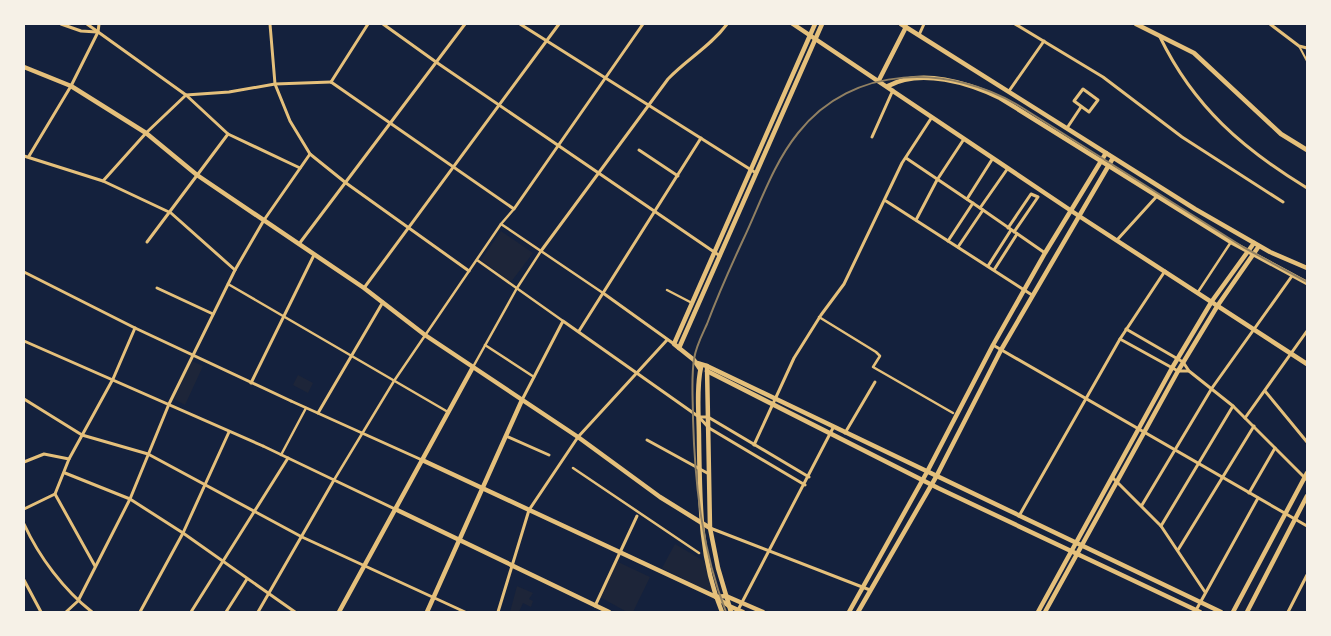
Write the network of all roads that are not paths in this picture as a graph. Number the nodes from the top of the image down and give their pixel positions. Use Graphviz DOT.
graph roads {
  1 [pos="61,24"];
  2 [pos="87,24"];
  3 [pos="99,24"];
  4 [pos="270,24"];
  5 [pos="368,24"];
  6 [pos="383,24"];
  7 [pos="465,24"];
  8 [pos="520,24"];
  9 [pos="559,24"];
  10 [pos="643,24"];
  11 [pos="727,24"];
  12 [pos="793,24"];
  13 [pos="815,24"];
  14 [pos="822,24"];
  15 [pos="901,24"];
  16 [pos="924,24"];
  17 [pos="1015,24"];
  18 [pos="1136,24"];
  19 [pos="1270,24"];
  20 [pos="906,27"];
  21 [pos="98,32"];
  22 [pos="1159,33"];
  23 [pos="809,35"];
  24 [pos="919,35"];
  25 [pos="814,39"];
  26 [pos="547,41"];
  27 [pos="1044,41"];
  28 [pos="1298,46"];
  29 [pos="1307,48"];
  30 [pos="1307,61"];
  31 [pos="436,62"];
  32 [pos="24,67"];
  33 [pos="604,78"];
  34 [pos="879,80"];
  35 [pos="331,82"];
  36 [pos="275,84"];
  37 [pos="71,86"];
  38 [pos="888,86"];
  39 [pos="893,89"];
  40 [pos="1009,91"];
  41 [pos="186,95"];
  42 [pos="498,105"];
  43 [pos="647,106"];
  44 [pos="1081,107"];
  45 [pos="932,116"];
  46 [pos="391,124"];
  47 [pos="1066,128"];
  48 [pos="146,133"];
  49 [pos="228,134"];
  50 [pos="872,137"];
  51 [pos="701,138"];
  52 [pos="964,138"];
  53 [pos="558,147"];
  54 [pos="639,150"];
  55 [pos="1307,150"];
  56 [pos="1106,153"];
  57 [pos="310,154"];
  58 [pos="24,156"];
  59 [pos="29,156"];
  60 [pos="906,158"];
  61 [pos="994,158"];
  62 [pos="1113,158"];
  63 [pos="1101,161"];
  64 [pos="1108,165"];
  65 [pos="300,168"];
  66 [pos="454,168"];
  67 [pos="1009,168"];
  68 [pos="750,170"];
  69 [pos="756,173"];
  70 [pos="599,174"];
  71 [pos="197,175"];
  72 [pos="678,176"];
  73 [pos="937,180"];
  74 [pos="103,181"];
  75 [pos="346,183"];
  76 [pos="1307,188"];
  77 [pos="1157,196"];
  78 [pos="967,200"];
  79 [pos="886,201"];
  80 [pos="1283,202"];
  81 [pos="973,203"];
  82 [pos="514,209"];
  83 [pos="982,209"];
  84 [pos="1071,210"];
  85 [pos="171,212"];
  86 [pos="655,213"];
  87 [pos="1079,216"];
  88 [pos="264,220"];
  89 [pos="916,220"];
  90 [pos="501,224"];
  91 [pos="408,227"];
  92 [pos="1012,231"];
  93 [pos="1117,240"];
  94 [pos="948,241"];
  95 [pos="147,242"];
  96 [pos="1231,242"];
  97 [pos="1254,243"];
  98 [pos="300,244"];
  99 [pos="1260,246"];
  100 [pos="958,247"];
  101 [pos="541,251"];
  102 [pos="714,252"];
  103 [pos="1248,252"];
  104 [pos="1045,253"];
  105 [pos="314,255"];
  106 [pos="1254,255"];
  107 [pos="720,256"];
  108 [pos="477,260"];
  109 [pos="988,266"];
  110 [pos="1307,268"];
  111 [pos="235,270"];
  112 [pos="994,270"];
  113 [pos="1165,270"];
  114 [pos="469,271"];
  115 [pos="24,272"];
  116 [pos="1292,276"];
  117 [pos="1307,283"];
  118 [pos="228,284"];
  119 [pos="156,288"];
  120 [pos="364,288"];
  121 [pos="517,288"];
  122 [pos="668,290"];
  123 [pos="1024,290"];
  124 [pos="1198,292"];
  125 [pos="604,293"];
  126 [pos="1032,295"];
  127 [pos="1212,301"];
  128 [pos="383,302"];
  129 [pos="692,303"];
  130 [pos="1218,305"];
  131 [pos="213,314"];
  132 [pos="284,316"];
  133 [pos="819,317"];
  134 [pos="564,321"];
  135 [pos="135,328"];
  136 [pos="1126,329"];
  137 [pos="1253,329"];
  138 [pos="579,331"];
  139 [pos="1307,331"];
  140 [pos="426,335"];
  141 [pos="1120,339"];
  142 [pos="667,340"];
  143 [pos="24,342"];
  144 [pos="674,344"];
  145 [pos="485,345"];
  146 [pos="992,345"];
  147 [pos="679,348"];
  148 [pos="1001,350"];
  149 [pos="193,354"];
  150 [pos="1291,354"];
  151 [pos="350,355"];
  152 [pos="1177,358"];
  153 [pos="1183,362"];
  154 [pos="1307,364"];
  155 [pos="700,365"];
  156 [pos="473,367"];
  157 [pos="1172,368"];
  158 [pos="707,369"];
  159 [pos="1178,371"];
  160 [pos="1189,371"];
  161 [pos="638,374"];
  162 [pos="534,377"];
  163 [pos="113,379"];
  164 [pos="394,380"];
  165 [pos="251,382"];
  166 [pos="876,382"];
  167 [pos="1212,388"];
  168 [pos="1265,391"];
  169 [pos="1085,398"];
  170 [pos="24,399"];
  171 [pos="522,400"];
  172 [pos="291,401"];
  173 [pos="29,402"];
  174 [pos="774,402"];
  175 [pos="24,404"];
  176 [pos="169,404"];
  177 [pos="1233,406"];
  178 [pos="306,408"];
  179 [pos="448,412"];
  180 [pos="318,413"];
  181 [pos="953,413"];
  182 [pos="699,417"];
  183 [pos="708,417"];
  184 [pos="1245,418"];
  185 [pos="1254,426"];
  186 [pos="708,428"];
  187 [pos="1138,429"];
  188 [pos="832,430"];
  189 [pos="229,432"];
  190 [pos="362,432"];
  191 [pos="1144,432"];
  192 [pos="845,433"];
  193 [pos="82,435"];
  194 [pos="506,436"];
  195 [pos="578,437"];
  196 [pos="647,440"];
  197 [pos="1307,442"];
  198 [pos="754,445"];
  199 [pos="263,446"];
  200 [pos="1275,448"];
  201 [pos="1174,450"];
  202 [pos="148,454"];
  203 [pos="549,455"];
  204 [pos="281,456"];
  205 [pos="288,458"];
  206 [pos="69,459"];
  207 [pos="422,460"];
  208 [pos="24,462"];
  209 [pos="1198,463"];
  210 [pos="573,468"];
  211 [pos="700,470"];
  212 [pos="65,472"];
  213 [pos="927,472"];
  214 [pos="709,474"];
  215 [pos="809,477"];
  216 [pos="936,477"];
  217 [pos="1112,477"];
  218 [pos="1306,477"];
  219 [pos="924,478"];
  220 [pos="1223,478"];
  221 [pos="334,480"];
  222 [pos="1116,481"];
  223 [pos="204,484"];
  224 [pos="932,484"];
  225 [pos="805,485"];
  226 [pos="482,488"];
  227 [pos="1249,493"];
  228 [pos="55,494"];
  229 [pos="1307,496"];
  230 [pos="1258,498"];
  231 [pos="130,499"];
  232 [pos="1142,505"];
  233 [pos="24,509"];
  234 [pos="396,509"];
  235 [pos="529,510"];
  236 [pos="253,512"];
  237 [pos="1285,514"];
  238 [pos="636,516"];
  239 [pos="1019,516"];
  240 [pos="1295,519"];
  241 [pos="701,523"];
  242 [pos="24,524"];
  243 [pos="1161,526"];
  244 [pos="1307,526"];
  245 [pos="710,528"];
  246 [pos="183,533"];
  247 [pos="302,537"];
  248 [pos="459,540"];
  249 [pos="1076,543"];
  250 [pos="1083,545"];
  251 [pos="1178,550"];
  252 [pos="1072,551"];
  253 [pos="699,552"];
  254 [pos="770,552"];
  255 [pos="619,553"];
  256 [pos="1079,553"];
  257 [pos="221,561"];
  258 [pos="95,566"];
  259 [pos="365,566"];
  260 [pos="511,566"];
  261 [pos="1307,575"];
  262 [pos="247,579"];
  263 [pos="24,580"];
  264 [pos="862,587"];
  265 [pos="870,590"];
  266 [pos="1205,592"];
  267 [pos="268,593"];
  268 [pos="726,596"];
  269 [pos="716,597"];
  270 [pos="434,598"];
  271 [pos="78,601"];
  272 [pos="1200,602"];
  273 [pos="742,603"];
  274 [pos="595,606"];
  275 [pos="729,606"];
  276 [pos="740,611"];
  277 [pos="41,612"];
  278 [pos="66,612"];
  279 [pos="92,612"];
  280 [pos="140,612"];
  281 [pos="191,612"];
  282 [pos="226,612"];
  283 [pos="258,612"];
  284 [pos="295,612"];
  285 [pos="339,612"];
  286 [pos="427,612"];
  287 [pos="465,612"];
  288 [pos="498,612"];
  289 [pos="609,612"];
  290 [pos="722,612"];
  291 [pos="731,612"];
  292 [pos="763,612"];
  293 [pos="848,612"];
  294 [pos="858,612"];
  295 [pos="1038,612"];
  296 [pos="1045,612"];
  297 [pos="1197,612"];
  298 [pos="1221,612"];
  299 [pos="1233,612"];
  300 [pos="1247,612"];
  301 [pos="1288,612"];
  1 -- 21 [label="street"];
  2 -- 21 [label="street"];
  3 -- 21 [label="street"];
  4 -- 36 [label="street"];
  5 -- 35 [label="street"];
  6 -- 31 [label="street"];
  7 -- 31 [label="street"];
  8 -- 26 [label="street"];
  9 -- 26 [label="street"];
  10 -- 33 [label="street"];
  11 -- 43 [label="street"];
  12 -- 23 [label="street"];
  13 -- 23 [label="street"];
  14 -- 25 [label="street"];
  15 -- 20 [label="street"];
  16 -- 24 [label="street"];
  17 -- 27 [label="street"];
  18 -- 22 [label="street"];
  19 -- 28 [label="street"];
  20 -- 24 [label="street"];
  20 -- 34 [label="street"];
  21 -- 37 [label="street"];
  21 -- 41 [label="street"];
  22 -- 55 [label="street"];
  22 -- 76 [label="street"];
  23 -- 25 [label="street"];
  23 -- 68 [label="street"];
  24 -- 40 [label="street"];
  25 -- 34 [label="street"];
  25 -- 69 [label="street"];
  26 -- 33 [label="street"];
  26 -- 42 [label="street"];
  27 -- 40 [label="street"];
  27 -- 80 [label="street"];
  28 -- 29 [label="street"];
  28 -- 30 [label="lane"];
  31 -- 42 [label="street"];
  31 -- 46 [label="street"];
  32 -- 37 [label="street"];
  33 -- 43 [label="street"];
  33 -- 53 [label="street"];
  34 -- 38 [label="street"];
  35 -- 36 [label="street"];
  35 -- 46 [label="street"];
  36 -- 41 [label="street"];
  36 -- 57 [label="street"];
  37 -- 48 [label="street"];
  37 -- 59 [label="street"];
  38 -- 39 [label="street"];
  38 -- 63 [label="street"];
  39 -- 45 [label="street"];
  39 -- 50 [label="street"];
  40 -- 47 [label="street"];
  41 -- 48 [label="street"];
  41 -- 49 [label="street"];
  42 -- 53 [label="street"];
  42 -- 66 [label="street"];
  43 -- 51 [label="street"];
  43 -- 70 [label="street"];
  44 -- 44 [label="street"];
  44 -- 47 [label="street"];
  45 -- 52 [label="street"];
  45 -- 60 [label="street"];
  46 -- 66 [label="street"];
  46 -- 75 [label="street"];
  47 -- 56 [label="street"];
  48 -- 71 [label="street"];
  48 -- 74 [label="street"];
  49 -- 65 [label="street"];
  49 -- 71 [label="street"];
  51 -- 68 [label="street"];
  51 -- 72 [label="street"];
  52 -- 61 [label="street"];
  52 -- 73 [label="street"];
  53 -- 70 [label="street"];
  53 -- 82 [label="street"];
  54 -- 72 [label="street"];
  56 -- 62 [label="street"];
  56 -- 63 [label="street"];
  57 -- 65 [label="street"];
  57 -- 75 [label="street"];
  58 -- 59 [label="street"];
  59 -- 74 [label="street"];
  60 -- 73 [label="street"];
  60 -- 79 [label="street"];
  61 -- 67 [label="street"];
  61 -- 78 [label="street"];
  62 -- 64 [label="street"];
  62 -- 97 [label="street"];
  63 -- 64 [label="street"];
  63 -- 84 [label="street"];
  64 -- 77 [label="street"];
  64 -- 87 [label="street"];
  65 -- 88 [label="street"];
  66 -- 82 [label="street"];
  66 -- 91 [label="street"];
  67 -- 83 [label="street"];
  67 -- 84 [label="street"];
  68 -- 69 [label="street"];
  68 -- 102 [label="street"];
  69 -- 107 [label="street"];
  70 -- 86 [label="street"];
  70 -- 101 [label="street"];
  71 -- 85 [label="street"];
  71 -- 88 [label="street"];
  72 -- 86 [label="street"];
  73 -- 78 [label="street"];
  73 -- 89 [label="street"];
  74 -- 85 [label="street"];
  75 -- 91 [label="street"];
  75 -- 98 [label="street"];
  77 -- 93 [label="street"];
  77 -- 96 [label="street"];
  78 -- 81 [label="street"];
  79 -- 89 [label="street"];
  79 -- 133 [label="street"];
  81 -- 83 [label="street"];
  81 -- 94 [label="street"];
  82 -- 90 [label="street"];
  83 -- 92 [label="street"];
  83 -- 100 [label="street"];
  84 -- 87 [label="street"];
  84 -- 104 [label="street"];
  85 -- 95 [label="street"];
  85 -- 111 [label="street"];
  86 -- 102 [label="street"];
  86 -- 125 [label="street"];
  87 -- 93 [label="street"];
  87 -- 126 [label="street"];
  88 -- 98 [label="street"];
  88 -- 111 [label="street"];
  89 -- 94 [label="street"];
  90 -- 101 [label="street"];
  90 -- 108 [label="street"];
  91 -- 114 [label="street"];
  91 -- 120 [label="street"];
  92 -- 92 [label="street"];
  92 -- 104 [label="street"];
  92 -- 109 [label="street"];
  92 -- 112 [label="street"];
  93 -- 113 [label="street"];
  94 -- 100 [label="street"];
  96 -- 103 [label="street"];
  96 -- 124 [label="street"];
  97 -- 99 [label="street"];
  97 -- 103 [label="street"];
  98 -- 105 [label="street"];
  99 -- 106 [label="street"];
  99 -- 110 [label="street"];
  100 -- 109 [label="street"];
  101 -- 121 [label="street"];
  101 -- 125 [label="street"];
  102 -- 107 [label="street"];
  102 -- 129 [label="street"];
  103 -- 106 [label="street"];
  103 -- 127 [label="street"];
  104 -- 123 [label="street"];
  105 -- 120 [label="street"];
  105 -- 132 [label="street"];
  106 -- 116 [label="street"];
  106 -- 130 [label="street"];
  107 -- 147 [label="street"];
  108 -- 114 [label="street"];
  108 -- 121 [label="street"];
  109 -- 112 [label="street"];
  111 -- 118 [label="street"];
  112 -- 123 [label="street"];
  113 -- 124 [label="street"];
  113 -- 136 [label="street"];
  114 -- 140 [label="street"];
  115 -- 135 [label="street"];
  116 -- 117 [label="street"];
  116 -- 137 [label="street"];
  118 -- 131 [label="street"];
  118 -- 132 [label="street"];
  119 -- 131 [label="street"];
  120 -- 128 [label="street"];
  121 -- 134 [label="street"];
  121 -- 145 [label="street"];
  122 -- 129 [label="street"];
  123 -- 126 [label="street"];
  123 -- 146 [label="street"];
  124 -- 127 [label="street"];
  125 -- 138 [label="street"];
  125 -- 142 [label="street"];
  126 -- 148 [label="street"];
  127 -- 130 [label="street"];
  127 -- 152 [label="street"];
  128 -- 140 [label="street"];
  128 -- 151 [label="street"];
  129 -- 144 [label="street"];
  130 -- 137 [label="street"];
  130 -- 153 [label="street"];
  131 -- 149 [label="street"];
  132 -- 151 [label="street"];
  132 -- 165 [label="street"];
  133 -- 174 [label="street"];
  133 -- 181 [label="street"];
  134 -- 138 [label="street"];
  134 -- 162 [label="street"];
  135 -- 149 [label="street"];
  135 -- 163 [label="street"];
  136 -- 141 [label="street"];
  136 -- 152 [label="street"];
  137 -- 150 [label="street"];
  137 -- 167 [label="street"];
  138 -- 161 [label="street"];
  139 -- 150 [label="street"];
  140 -- 156 [label="street"];
  140 -- 164 [label="street"];
  141 -- 157 [label="street"];
  141 -- 169 [label="street"];
  142 -- 144 [label="street"];
  142 -- 161 [label="street"];
  143 -- 163 [label="street"];
  144 -- 147 [label="street"];
  145 -- 156 [label="street"];
  145 -- 162 [label="street"];
  146 -- 148 [label="street"];
  146 -- 213 [label="street"];
  147 -- 155 [label="street"];
  148 -- 169 [label="street"];
  148 -- 216 [label="street"];
  149 -- 165 [label="street"];
  149 -- 176 [label="street"];
  150 -- 154 [label="street"];
  150 -- 168 [label="street"];
  151 -- 164 [label="street"];
  151 -- 180 [label="street"];
  152 -- 153 [label="street"];
  152 -- 157 [label="street"];
  153 -- 159 [label="street"];
  153 -- 160 [label="street"];
  155 -- 158 [label="street"];
  155 -- 182 [label="street"];
  156 -- 171 [label="street"];
  156 -- 179 [label="street"];
  157 -- 159 [label="street"];
  157 -- 187 [label="street"];
  158 -- 174 [label="street"];
  158 -- 183 [label="street"];
  159 -- 160 [label="street"];
  159 -- 191 [label="street"];
  160 -- 167 [label="street"];
  161 -- 182 [label="street"];
  161 -- 195 [label="street"];
  162 -- 171 [label="street"];
  163 -- 176 [label="street"];
  163 -- 193 [label="street"];
  164 -- 179 [label="street"];
  164 -- 190 [label="street"];
  165 -- 172 [label="street"];
  166 -- 192 [label="street"];
  167 -- 177 [label="street"];
  167 -- 201 [label="street"];
  168 -- 184 [label="street"];
  168 -- 197 [label="street"];
  169 -- 187 [label="street"];
  169 -- 239 [label="street"];
  170 -- 173 [label="street"];
  171 -- 194 [label="street"];
  171 -- 195 [label="street"];
  172 -- 178 [label="street"];
  173 -- 175 [label="street"];
  173 -- 193 [label="street"];
  174 -- 188 [label="street"];
  174 -- 198 [label="street"];
  176 -- 189 [label="street"];
  176 -- 202 [label="street"];
  177 -- 184 [label="street"];
  177 -- 209 [label="street"];
  178 -- 180 [label="street"];
  178 -- 204 [label="street"];
  179 -- 207 [label="street"];
  180 -- 190 [label="street"];
  182 -- 183 [label="street"];
  182 -- 186 [label="street"];
  182 -- 211 [label="street"];
  183 -- 186 [label="street"];
  183 -- 198 [label="street"];
  184 -- 185 [label="street"];
  185 -- 200 [label="street"];
  185 -- 220 [label="street"];
  186 -- 214 [label="street"];
  186 -- 225 [label="street"];
  187 -- 191 [label="street"];
  187 -- 217 [label="street"];
  188 -- 192 [label="street"];
  188 -- 215 [label="street"];
  188 -- 219 [label="street"];
  189 -- 199 [label="street"];
  189 -- 223 [label="street"];
  190 -- 207 [label="street"];
  190 -- 221 [label="street"];
  191 -- 201 [label="street"];
  191 -- 222 [label="street"];
  192 -- 213 [label="street"];
  193 -- 202 [label="street"];
  193 -- 206 [label="street"];
  194 -- 203 [label="street"];
  194 -- 226 [label="street"];
  195 -- 235 [label="street"];
  195 -- 241 [label="street"];
  196 -- 211 [label="street"];
  198 -- 215 [label="street"];
  199 -- 204 [label="street"];
  200 -- 218 [label="street"];
  200 -- 227 [label="street"];
  201 -- 209 [label="street"];
  201 -- 232 [label="street"];
  202 -- 223 [label="street"];
  202 -- 231 [label="street"];
  204 -- 205 [label="street"];
  205 -- 221 [label="street"];
  205 -- 236 [label="street"];
  206 -- 208 [label="street"];
  206 -- 212 [label="street"];
  207 -- 226 [label="street"];
  207 -- 234 [label="street"];
  209 -- 220 [label="street"];
  209 -- 243 [label="street"];
  210 -- 253 [label="street"];
  211 -- 214 [label="street"];
  211 -- 241 [label="street"];
  212 -- 228 [label="street"];
  212 -- 231 [label="street"];
  213 -- 216 [label="street"];
  213 -- 219 [label="street"];
  214 -- 245 [label="street"];
  215 -- 225 [label="street"];
  216 -- 224 [label="street"];
  216 -- 239 [label="street"];
  217 -- 222 [label="street"];
  217 -- 249 [label="street"];
  218 -- 237 [label="street"];
  219 -- 224 [label="street"];
  219 -- 264 [label="street"];
  220 -- 227 [label="street"];
  220 -- 251 [label="street"];
  221 -- 234 [label="street"];
  221 -- 247 [label="street"];
  222 -- 232 [label="street"];
  222 -- 250 [label="street"];
  223 -- 236 [label="street"];
  223 -- 246 [label="street"];
  224 -- 252 [label="street"];
  224 -- 265 [label="street"];
  225 -- 254 [label="street"];
  226 -- 235 [label="street"];
  226 -- 248 [label="street"];
  227 -- 230 [label="street"];
  228 -- 233 [label="street"];
  228 -- 258 [label="street"];
  229 -- 240 [label="street"];
  230 -- 237 [label="street"];
  230 -- 266 [label="street"];
  231 -- 246 [label="street"];
  231 -- 258 [label="street"];
  232 -- 243 [label="street"];
  234 -- 248 [label="street"];
  234 -- 259 [label="street"];
  235 -- 255 [label="street"];
  235 -- 260 [label="street"];
  236 -- 247 [label="street"];
  236 -- 257 [label="street"];
  237 -- 240 [label="street"];
  237 -- 299 [label="street"];
  238 -- 255 [label="street"];
  239 -- 249 [label="street"];
  240 -- 244 [label="street"];
  240 -- 300 [label="street"];
  241 -- 245 [label="street"];
  241 -- 269 [label="street"];
  242 -- 271 [label="street"];
  243 -- 251 [label="street"];
  245 -- 254 [label="street"];
  245 -- 268 [label="street"];
  246 -- 257 [label="street"];
  246 -- 280 [label="street"];
  247 -- 259 [label="street"];
  247 -- 267 [label="street"];
  248 -- 260 [label="street"];
  248 -- 270 [label="street"];
  249 -- 250 [label="street"];
  249 -- 252 [label="street"];
  250 -- 256 [label="street"];
  250 -- 272 [label="street"];
  251 -- 266 [label="street"];
  252 -- 256 [label="street"];
  252 -- 295 [label="street"];
  254 -- 264 [label="street"];
  254 -- 273 [label="street"];
  255 -- 269 [label="street"];
  255 -- 274 [label="street"];
  256 -- 296 [label="street"];
  256 -- 297 [label="street"];
  257 -- 262 [label="street"];
  257 -- 281 [label="street"];
  258 -- 271 [label="street"];
  259 -- 270 [label="street"];
  259 -- 285 [label="street"];
  260 -- 274 [label="street"];
  260 -- 288 [label="street"];
  261 -- 301 [label="street"];
  262 -- 267 [label="street"];
  262 -- 282 [label="street"];
  263 -- 277 [label="street"];
  264 -- 265 [label="street"];
  264 -- 293 [label="street"];
  265 -- 294 [label="street"];
  266 -- 272 [label="street"];
  267 -- 283 [label="street"];
  267 -- 284 [label="street"];
  268 -- 269 [label="street"];
  268 -- 273 [label="street"];
  268 -- 275 [label="street"];
  269 -- 275 [label="street"];
  269 -- 290 [label="street"];
  270 -- 286 [label="street"];
  270 -- 287 [label="street"];
  271 -- 278 [label="street"];
  271 -- 279 [label="street"];
  272 -- 297 [label="street"];
  272 -- 298 [label="street"];
  273 -- 276 [label="street"];
  273 -- 292 [label="street"];
  274 -- 289 [label="street"];
  275 -- 276 [label="street"];
  275 -- 291 [label="street"];
}
